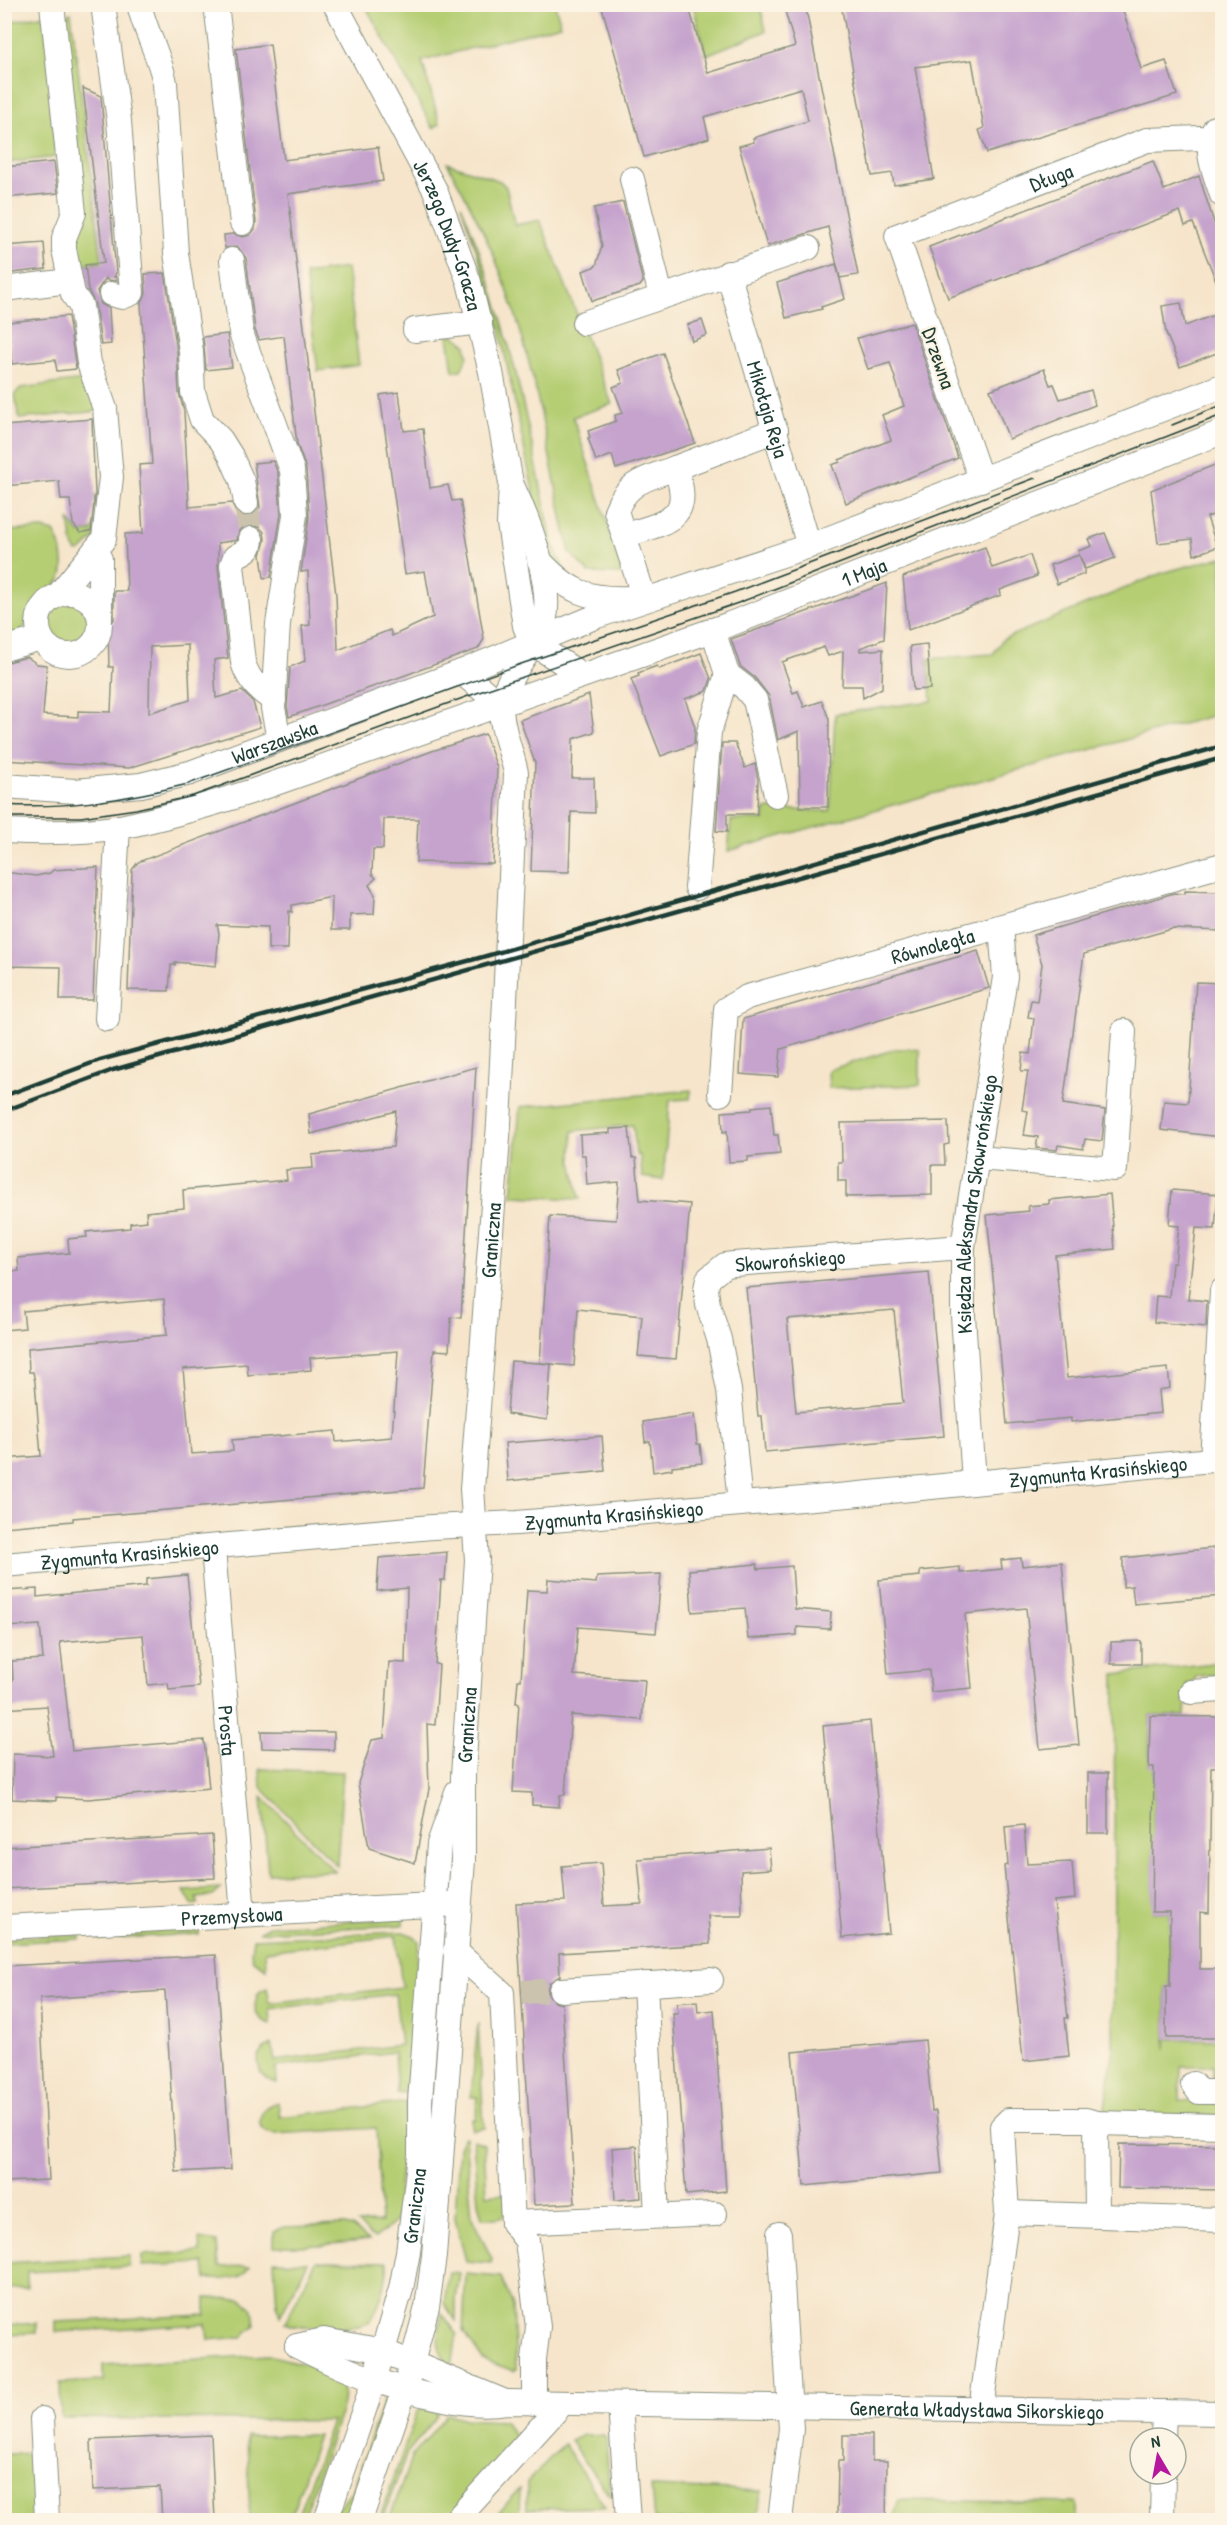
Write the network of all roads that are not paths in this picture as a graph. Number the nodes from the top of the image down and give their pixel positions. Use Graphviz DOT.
graph roads {
  1 [pos="52,4"];
  2 [pos="103,4"];
  3 [pos="139,4"];
  4 [pos="216,4"];
  5 [pos="335,4"];
  6 [pos="1216,133"];
  7 [pos="632,179"];
  8 [pos="1222,194"];
  9 [pos="242,224"];
  10 [pos="897,236"];
  11 [pos="808,248"];
  12 [pos="232,260"];
  13 [pos="728,273"];
  14 [pos="69,282"];
  15 [pos="4,289"];
  16 [pos="111,294"];
  17 [pos="661,296"];
  18 [pos="480,322"];
  19 [pos="585,323"];
  20 [pos="415,330"];
  21 [pos="1222,386"];
  22 [pos="776,430"];
  23 [pos="1222,432"];
  24 [pos="675,468"];
  25 [pos="981,480"];
  26 [pos="511,483"];
  27 [pos="246,503"];
  28 [pos="624,536"];
  29 [pos="251,539"];
  30 [pos="809,546"];
  31 [pos="95,550"];
  32 [pos="539,560"];
  33 [pos="59,594"];
  34 [pos="650,597"];
  35 [pos="100,618"];
  36 [pos="713,630"];
  37 [pos="41,638"];
  38 [pos="532,643"];
  39 [pos="4,649"];
  40 [pos="461,672"];
  41 [pos="727,674"];
  42 [pos="582,675"];
  43 [pos="274,700"];
  44 [pos="501,705"];
  45 [pos="279,740"];
  46 [pos="4,786"];
  47 [pos="776,795"];
  48 [pos="118,827"];
  49 [pos="4,831"];
  50 [pos="1222,866"];
  51 [pos="697,888"];
  52 [pos="1001,927"];
  53 [pos="107,1019"];
  54 [pos="1124,1030"];
  55 [pos="720,1095"];
  56 [pos="977,1158"];
  57 [pos="963,1247"];
  58 [pos="1222,1291"];
  59 [pos="1217,1460"];
  60 [pos="974,1482"];
  61 [pos="740,1504"];
  62 [pos="475,1525"];
  63 [pos="213,1548"];
  64 [pos="4,1565"];
  65 [pos="1222,1690"];
  66 [pos="1191,1692"];
  67 [pos="447,1904"];
  68 [pos="243,1914"];
  69 [pos="4,1927"];
  70 [pos="455,1951"];
  71 [pos="711,1980"];
  72 [pos="645,1984"];
  73 [pos="561,1990"];
  74 [pos="1193,2084"];
  75 [pos="1222,2092"];
  76 [pos="1096,2123"];
  77 [pos="1222,2126"];
  78 [pos="1007,2213"];
  79 [pos="715,2214"];
  80 [pos="1097,2215"];
  81 [pos="657,2216"];
  82 [pos="1222,2220"];
  83 [pos="513,2223"];
  84 [pos="779,2234"];
  85 [pos="383,2351"];
  86 [pos="413,2362"];
  87 [pos="374,2381"];
  88 [pos="405,2390"];
  89 [pos="508,2403"];
  90 [pos="534,2403"];
  91 [pos="562,2404"];
  92 [pos="620,2405"];
  93 [pos="789,2406"];
  94 [pos="981,2410"];
  95 [pos="1164,2412"];
  96 [pos="1222,2413"];
  97 [pos="42,2419"];
  98 [pos="1163,2426"];
  99 [pos="1163,2486"];
  100 [pos="47,2520"];
  101 [pos="326,2520"];
  102 [pos="360,2520"];
  103 [pos="456,2520"];
  104 [pos="628,2520"];
  105 [pos="780,2520"];
  106 [pos="1162,2520"];
  1 -- 14 [label="street"];
  2 -- 16 [label="street"];
  3 -- 27 [label="street"];
  4 -- 9 [label="street"];
  5 -- 18 [label="street, Jerzego Dudy-Gracza"];
  6 -- 8 [label="street"];
  6 -- 10 [label="street, Długa"];
  7 -- 17 [label="street"];
  10 -- 25 [label="street, Drzewna"];
  11 -- 13 [label="street"];
  12 -- 43 [label="street"];
  13 -- 17 [label="street"];
  13 -- 22 [label="street, Mikołaja Reja"];
  14 -- 15 [label="street"];
  14 -- 31 [label="street"];
  17 -- 19 [label="street"];
  18 -- 20 [label="street"];
  18 -- 26 [label="street, Jerzego Dudy-Gracza"];
  21 -- 25 [label="street"];
  22 -- 24 [label="street"];
  22 -- 30 [label="street, Mikołaja Reja"];
  23 -- 36 [label="street, 1 Maja"];
  24 -- 28 [label="street"];
  24 -- 28 [label="street"];
  25 -- 30 [label="street"];
  26 -- 32 [label="street, Jerzego Dudy-Gracza"];
  26 -- 38 [label="street, Jerzego Dudy-Gracza"];
  28 -- 34 [label="street"];
  29 -- 43 [label="street"];
  30 -- 34 [label="street"];
  31 -- 33 [label="street"];
  31 -- 35 [label="street"];
  32 -- 34 [label="street"];
  32 -- 38 [label="street, Jerzego Dudy-Gracza"];
  33 -- 35 [label="street"];
  33 -- 37 [label="street"];
  34 -- 38 [label="street"];
  35 -- 37 [label="street"];
  36 -- 41 [label="street"];
  36 -- 42 [label="street, 1 Maja"];
  37 -- 39 [label="street"];
  38 -- 40 [label="street, Warszawska"];
  38 -- 42 [label="street"];
  38 -- 44 [label="street"];
  40 -- 44 [label="street"];
  40 -- 45 [label="street, Warszawska"];
  41 -- 47 [label="street"];
  41 -- 51 [label="street"];
  42 -- 44 [label="street, 1 Maja"];
  43 -- 45 [label="street"];
  44 -- 48 [label="street, Warszawska"];
  44 -- 62 [label="street, Graniczna"];
  45 -- 46 [label="street, Warszawska"];
  48 -- 49 [label="street, Warszawska"];
  48 -- 53 [label="street"];
  50 -- 52 [label="street, Równoległa"];
  52 -- 55 [label="street, Równoległa"];
  52 -- 56 [label="street, Księdza Aleksandra Skowrońskiego"];
  54 -- 56 [label="street"];
  56 -- 57 [label="street, Księdza Aleksandra Skowrońskiego"];
  57 -- 60 [label="street, Księdza Aleksandra Skowrońskiego"];
  57 -- 61 [label="street, Skowrońskiego"];
  58 -- 59 [label="street"];
  59 -- 60 [label="street, Zygmunta Krasińskiego"];
  60 -- 61 [label="street, Zygmunta Krasińskiego"];
  61 -- 62 [label="street, Zygmunta Krasińskiego"];
  62 -- 63 [label="street, Zygmunta Krasińskiego"];
  62 -- 67 [label="street, Graniczna"];
  63 -- 64 [label="street, Zygmunta Krasińskiego"];
  63 -- 68 [label="street, Prosta"];
  65 -- 66 [label="street"];
  67 -- 68 [label="street, Przemysłowa"];
  67 -- 70 [label="street, Graniczna"];
  67 -- 85 [label="street, Graniczna"];
  68 -- 69 [label="street, Przemysłowa"];
  70 -- 83 [label="street"];
  70 -- 86 [label="street, Graniczna"];
  71 -- 72 [label="street"];
  72 -- 73 [label="street"];
  72 -- 81 [label="street"];
  74 -- 75 [label="street"];
  76 -- 77 [label="street"];
  76 -- 78 [label="street"];
  76 -- 80 [label="street"];
  78 -- 80 [label="street"];
  78 -- 94 [label="street"];
  79 -- 81 [label="street"];
  80 -- 82 [label="street"];
  81 -- 83 [label="street"];
  83 -- 90 [label="street"];
  84 -- 93 [label="street"];
  85 -- 86 [label="street, Generała Władysława Sikorskiego"];
  85 -- 87 [label="street, Graniczna"];
  85 -- 87 [label="street, Generała Władysława Sikorskiego"];
  86 -- 88 [label="street, Graniczna"];
  86 -- 89 [label="street, Generała Władysława Sikorskiego"];
  87 -- 88 [label="street, Generała Władysława Sikorskiego"];
  87 -- 101 [label="street, Graniczna"];
  88 -- 89 [label="street, Generała Władysława Sikorskiego"];
  88 -- 102 [label="street, Graniczna"];
  89 -- 90 [label="street, Generała Władysława Sikorskiego"];
  90 -- 91 [label="street, Generała Władysława Sikorskiego"];
  91 -- 92 [label="street, Generała Władysława Sikorskiego"];
  91 -- 103 [label="street"];
  92 -- 93 [label="street, Generała Władysława Sikorskiego"];
  92 -- 104 [label="street"];
  93 -- 94 [label="street, Generała Władysława Sikorskiego"];
  93 -- 105 [label="street"];
  94 -- 95 [label="street, Generała Władysława Sikorskiego"];
  95 -- 96 [label="street, Generała Władysława Sikorskiego"];
  95 -- 98 [label="street"];
  97 -- 100 [label="street"];
  99 -- 106 [label="street"];
}
